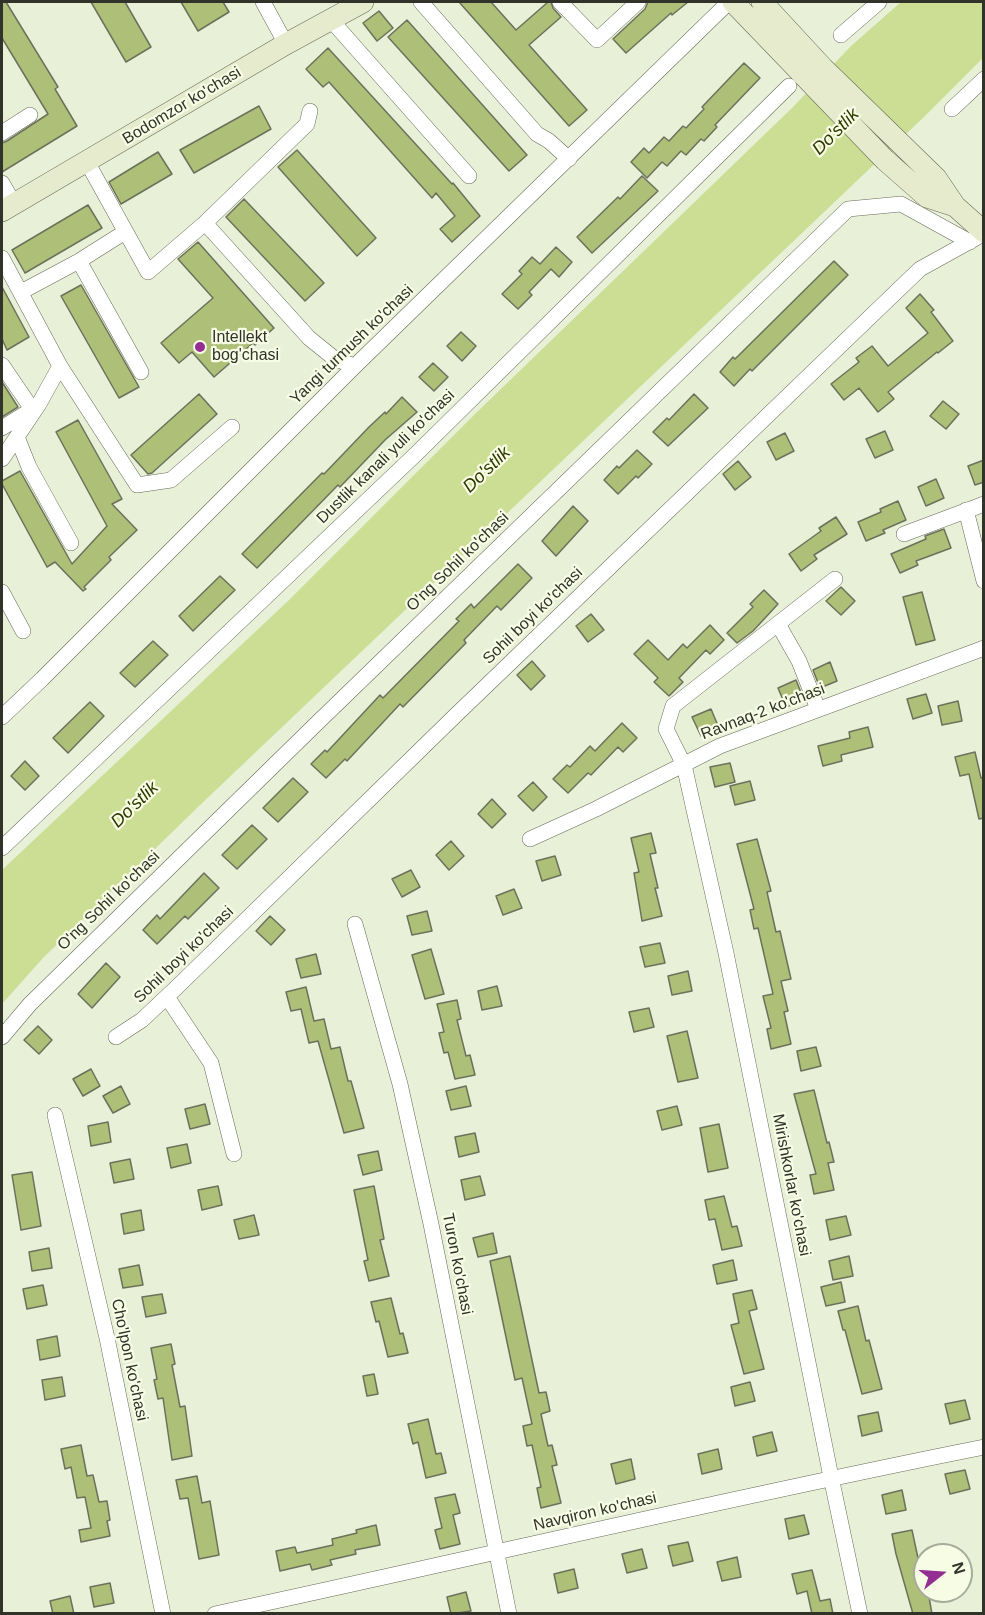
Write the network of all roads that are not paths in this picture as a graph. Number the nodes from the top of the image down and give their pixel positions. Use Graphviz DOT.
graph roads {
  1 [pos="263,2"];
  2 [pos="363,2"];
  3 [pos="421,2"];
  4 [pos="560,2"];
  5 [pos="639,2"];
  6 [pos="731,2"];
  7 [pos="762,2"];
  8 [pos="879,2"];
  9 [pos="331,20"];
  10 [pos="841,35"];
  11 [pos="286,44"];
  12 [pos="816,76"];
  13 [pos="984,79"];
  14 [pos="789,86"];
  15 [pos="952,109"];
  16 [pos="310,111"];
  17 [pos="30,116"];
  18 [pos="2,133"];
  19 [pos="568,159"];
  20 [pos="87,162"];
  21 [pos="469,176"];
  22 [pos="2,183"];
  23 [pos="955,206"];
  24 [pos="8,208"];
  25 [pos="205,223"];
  26 [pos="125,232"];
  27 [pos="979,235"];
  28 [pos="2,258"];
  29 [pos="79,261"];
  30 [pos="21,292"];
  31 [pos="2,365"];
  32 [pos="60,366"];
  33 [pos="355,366"];
  34 [pos="141,372"];
  35 [pos="35,407"];
  36 [pos="232,427"];
  37 [pos="2,428"];
  38 [pos="17,437"];
  39 [pos="2,459"];
  40 [pos="984,504"];
  41 [pos="966,510"];
  42 [pos="904,534"];
  43 [pos="71,543"];
  44 [pos="835,579"];
  45 [pos="984,581"];
  46 [pos="2,592"];
  47 [pos="778,624"];
  48 [pos="23,631"];
  49 [pos="984,648"];
  50 [pos="818,709"];
  51 [pos="2,717"];
  52 [pos="684,765"];
  53 [pos="530,839"];
  54 [pos="2,848"];
  55 [pos="355,924"];
  56 [pos="167,997"];
  57 [pos="2,1037"];
  58 [pos="116,1037"];
  59 [pos="55,1115"];
  60 [pos="234,1154"];
  61 [pos="984,1447"];
  62 [pos="831,1477"];
  63 [pos="496,1553"];
  64 [pos="163,1614"];
  65 [pos="215,1614"];
  66 [pos="510,1614"];
  67 [pos="860,1614"];
  1 -- 11 [label="street"];
  2 -- 9 [label="main road, Bodomzor ko'chasi"];
  3 -- 19 [label="street"];
  4 -- 5 [label="street"];
  6 -- 12 [label="main road"];
  6 -- 19 [label="street, Yangi turmush ko'chasi"];
  7 -- 12 [label="main road"];
  8 -- 10 [label="street"];
  9 -- 11 [label="main road, Bodomzor ko'chasi"];
  9 -- 21 [label="street"];
  11 -- 20 [label="main road, Bodomzor ko'chasi"];
  12 -- 23 [label="main road"];
  12 -- 23 [label="main road"];
  13 -- 15 [label="street"];
  14 -- 54 [label="street, Dustlik kanali yuli ko'chasi"];
  16 -- 25 [label="street"];
  17 -- 18 [label="street"];
  19 -- 33 [label="street, Yangi turmush ko'chasi"];
  20 -- 24 [label="main road, Bodomzor ko'chasi"];
  20 -- 26 [label="street"];
  22 -- 24 [label="street"];
  23 -- 27 [label="main road"];
  25 -- 26 [label="street"];
  25 -- 33 [label="street"];
  26 -- 29 [label="street"];
  27 -- 56 [label="street, Sohil boyi ko'chasi"];
  27 -- 57 [label="street, O'ng Sohil ko'chasi"];
  28 -- 30 [label="street"];
  29 -- 30 [label="street"];
  29 -- 34 [label="street"];
  30 -- 32 [label="street"];
  31 -- 35 [label="street"];
  32 -- 35 [label="street"];
  32 -- 36 [label="street"];
  33 -- 51 [label="street, Yangi turmush ko'chasi"];
  35 -- 37 [label="street"];
  35 -- 38 [label="street"];
  38 -- 39 [label="street"];
  38 -- 43 [label="street"];
  40 -- 41 [label="street"];
  41 -- 42 [label="street"];
  41 -- 45 [label="street"];
  44 -- 47 [label="street, Mirishkorlar ko'chasi"];
  46 -- 48 [label="street"];
  47 -- 50 [label="street"];
  47 -- 52 [label="street, Mirishkorlar ko'chasi"];
  49 -- 50 [label="street, Ravnaq-2 ko'chasi"];
  50 -- 52 [label="street, Ravnaq-2 ko'chasi"];
  52 -- 53 [label="street, Ravnaq-2 ko'chasi"];
  52 -- 62 [label="street, Mirishkorlar ko'chasi"];
  55 -- 63 [label="street, Turon ko'chasi"];
  56 -- 58 [label="street, Sohil boyi ko'chasi"];
  56 -- 60 [label="street"];
  59 -- 64 [label="street, Cho'lpon ko'chasi"];
  61 -- 62 [label="street, Navqiron ko'chasi"];
  62 -- 63 [label="street, Navqiron ko'chasi"];
  62 -- 67 [label="street, Mirishkorlar ko'chasi"];
  63 -- 65 [label="street, Navqiron ko'chasi"];
  63 -- 66 [label="street, Turon ko'chasi"];
}
